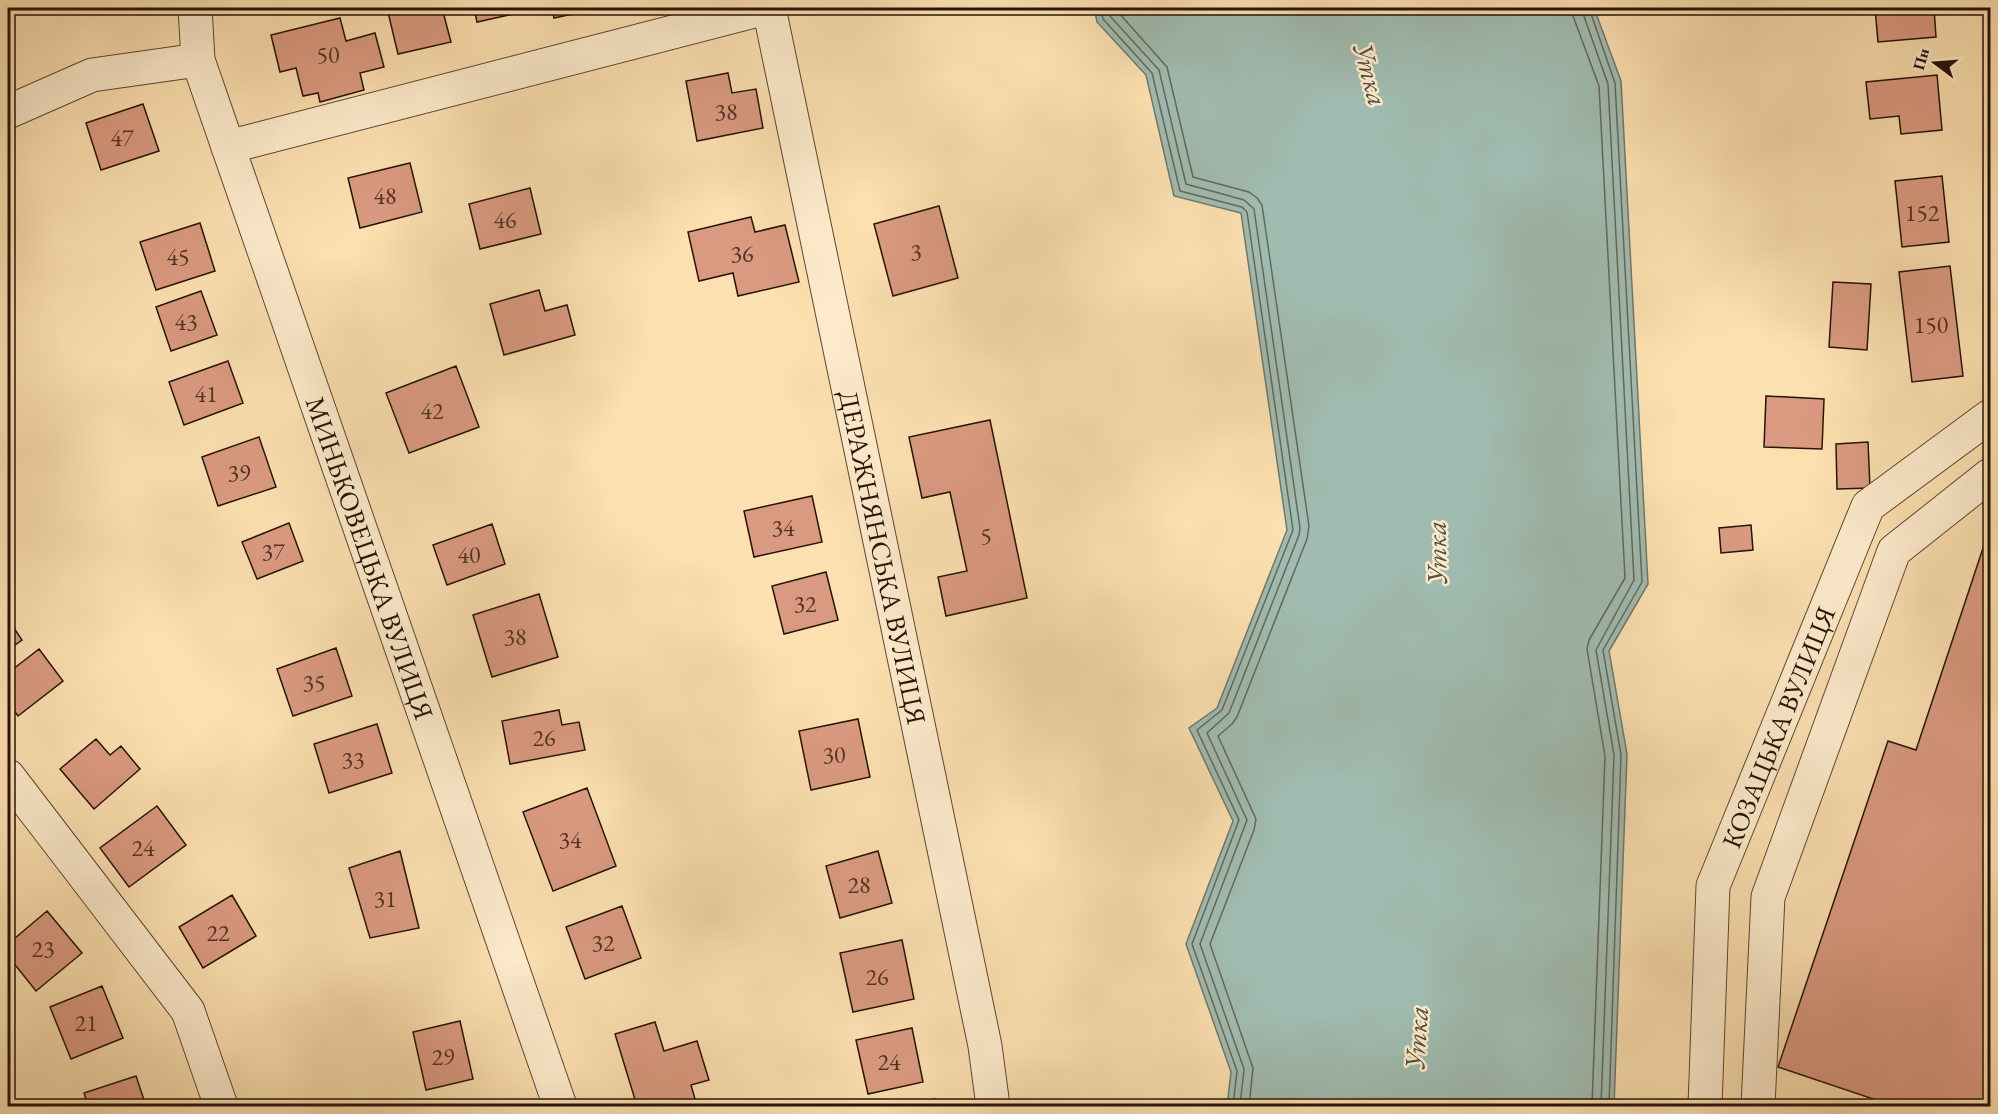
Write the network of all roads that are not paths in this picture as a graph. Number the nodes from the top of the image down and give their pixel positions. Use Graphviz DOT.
graph roads {
  1 [pos="195,8"];
  2 [pos="768,8"];
  3 [pos="198,60"];
  4 [pos="8,112"];
  5 [pos="228,147"];
  6 [pos="1990,416"];
  7 [pos="1990,474"];
  8 [pos="8,776"];
  9 [pos="1761,1106"];
  10 [pos="221,1107"];
  11 [pos="560,1107"];
  12 [pos="993,1107"];
  13 [pos="1705,1107"];
  1 -- 3 [label="street, МИНЬКОВЕЦЬКА ВУЛИЦЯ"];
  2 -- 5 [label="street"];
  2 -- 12 [label="street, ДЕРАЖНЯНСЬКА ВУЛИЦЯ"];
  3 -- 4 [label="street"];
  3 -- 5 [label="street, МИНЬКОВЕЦЬКА ВУЛИЦЯ"];
  5 -- 11 [label="street, МИНЬКОВЕЦЬКА ВУЛИЦЯ"];
  6 -- 13 [label="street, КОЗАЦЬКА ВУЛИЦЯ"];
  7 -- 9 [label="street"];
  8 -- 10 [label="street"];
}
